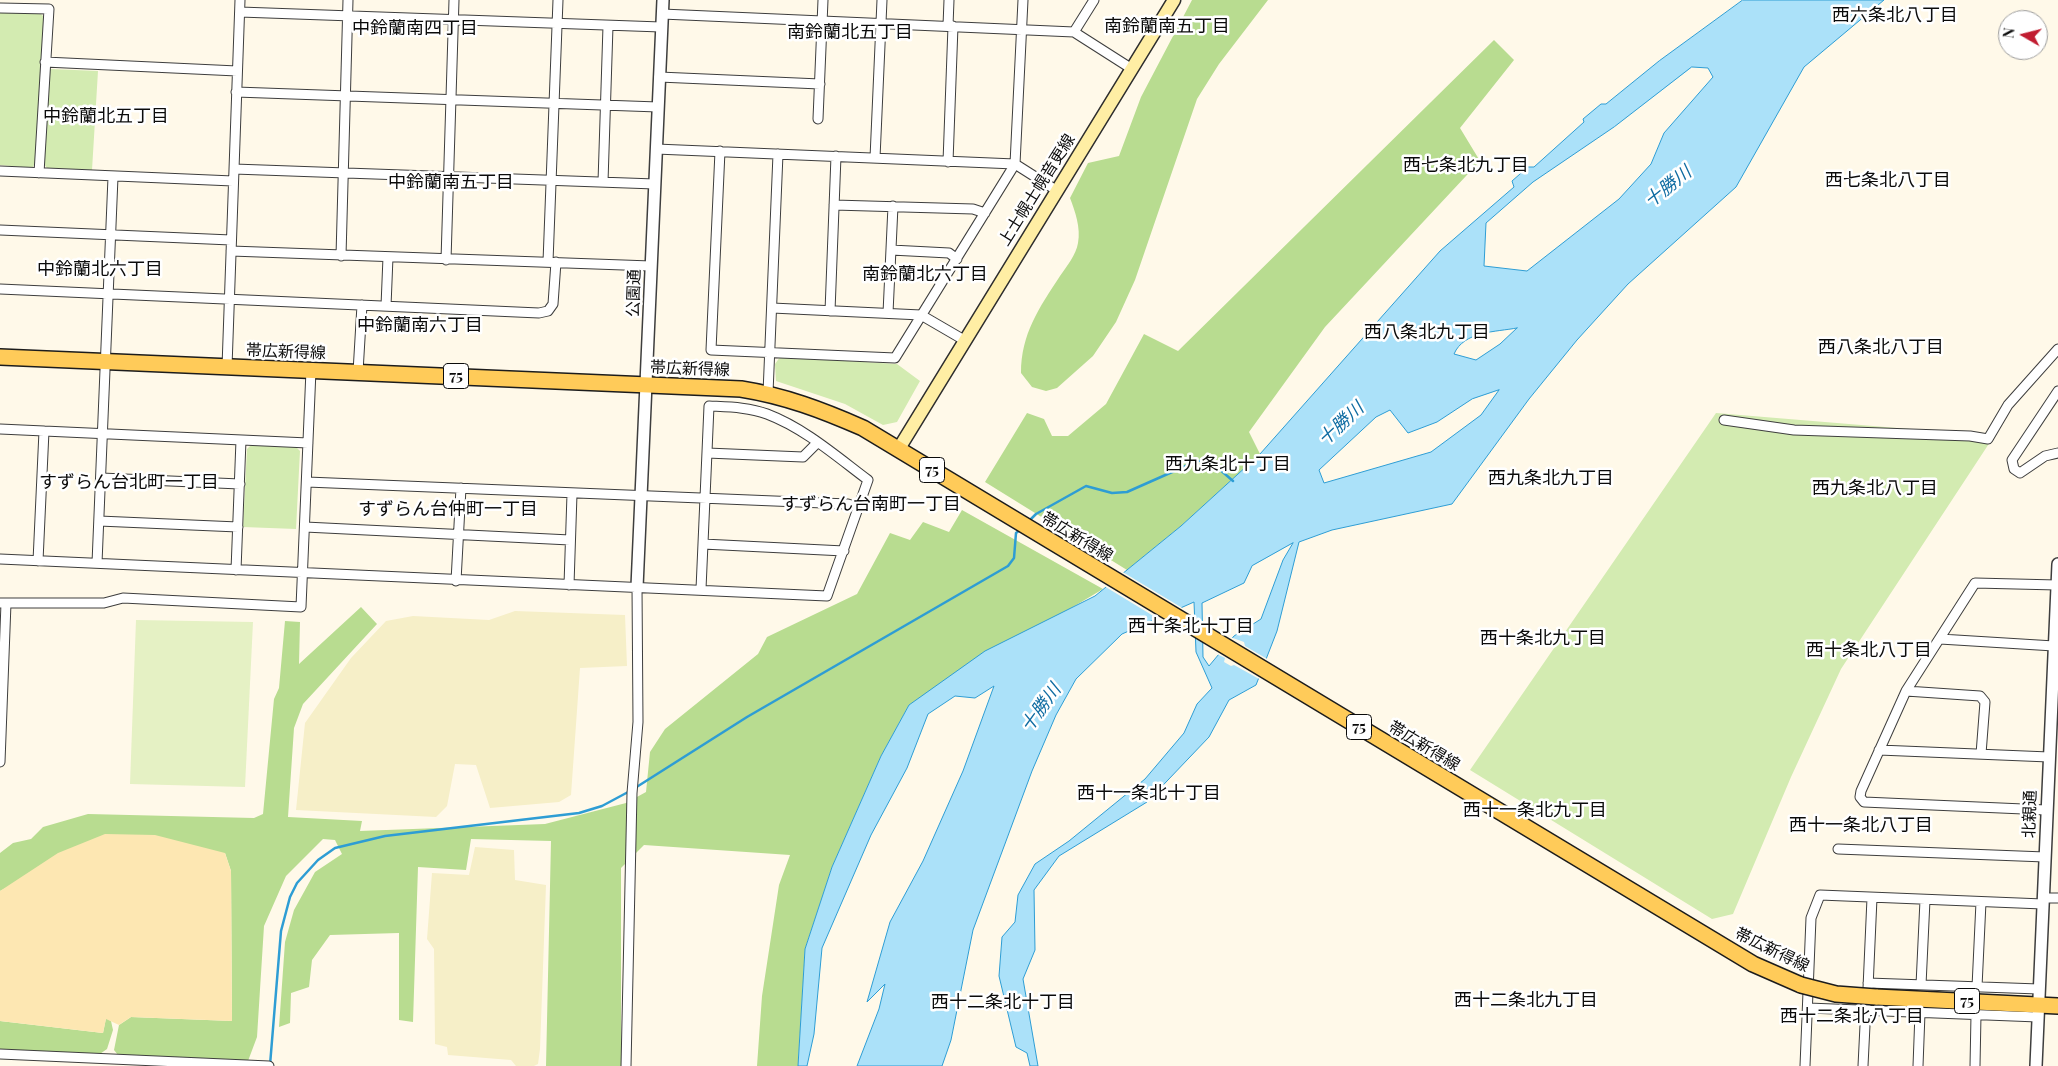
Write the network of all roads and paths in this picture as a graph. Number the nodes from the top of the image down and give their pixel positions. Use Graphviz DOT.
graph roads {
  1 [pos="240,0"];
  2 [pos="348,0"];
  3 [pos="454,0"];
  4 [pos="558,0"];
  5 [pos="663,0"];
  6 [pos="823,0"];
  7 [pos="882,0"];
  8 [pos="949,0"];
  9 [pos="1022,0"];
  10 [pos="1094,0"];
  11 [pos="1174,0"];
  12 [pos="0,8"];
  13 [pos="240,12"];
  14 [pos="662,14"];
  15 [pos="348,16"];
  16 [pos="453,20"];
  17 [pos="822,21"];
  18 [pos="558,23"];
  19 [pos="881,24"];
  20 [pos="608,26"];
  21 [pos="951,26"];
  22 [pos="662,27"];
  23 [pos="1021,29"];
  24 [pos="1074,32"];
  25 [pos="45,62"];
  26 [pos="1132,69"];
  27 [pos="237,71"];
  28 [pos="660,77"];
  29 [pos="820,84"];
  30 [pos="236,92"];
  31 [pos="346,95"];
  32 [pos="451,99"];
  33 [pos="554,102"];
  34 [pos="605,104"];
  35 [pos="658,107"];
  36 [pos="818,119"];
  37 [pos="656,149"];
  38 [pos="720,151"];
  39 [pos="778,154"];
  40 [pos="836,156"];
  41 [pos="876,158"];
  42 [pos="948,162"];
  43 [pos="1015,164"];
  44 [pos="234,169"];
  45 [pos="0,171"];
  46 [pos="39,173"];
  47 [pos="344,173"];
  48 [pos="113,176"];
  49 [pos="448,177"];
  50 [pos="551,180"];
  51 [pos="233,182"];
  52 [pos="603,182"];
  53 [pos="655,184"];
  54 [pos="1056,190"];
  55 [pos="834,204"];
  56 [pos="892,206"];
  57 [pos="985,213"];
  58 [pos="0,230"];
  59 [pos="111,235"];
  60 [pos="231,240"];
  61 [pos="891,250"];
  62 [pos="231,251"];
  63 [pos="341,256"];
  64 [pos="388,258"];
  65 [pos="957,259"];
  66 [pos="446,260"];
  67 [pos="552,262"];
  68 [pos="651,266"];
  69 [pos="0,289"];
  70 [pos="108,294"];
  71 [pos="229,298"];
  72 [pos="362,305"];
  73 [pos="386,306"];
  74 [pos="772,308"];
  75 [pos="830,311"];
  76 [pos="888,313"];
  77 [pos="921,315"];
  78 [pos="964,340"];
  79 [pos="2057,352"];
  80 [pos="770,353"];
  81 [pos="0,356"];
  82 [pos="106,362"];
  83 [pos="227,367"];
  84 [pos="311,370"];
  85 [pos="358,372"];
  86 [pos="646,385"];
  87 [pos="2058,391"];
  88 [pos="768,393"];
  89 [pos="1724,420"];
  90 [pos="0,429"];
  91 [pos="44,431"];
  92 [pos="103,434"];
  93 [pos="241,440"];
  94 [pos="817,442"];
  95 [pos="308,443"];
  96 [pos="898,450"];
  97 [pos="707,453"];
  98 [pos="2058,453"];
  99 [pos="101,478"];
  100 [pos="307,482"];
  101 [pos="240,484"];
  102 [pos="461,488"];
  103 [pos="572,494"];
  104 [pos="641,496"];
  105 [pos="706,498"];
  106 [pos="859,507"];
  107 [pos="99,521"];
  108 [pos="238,527"];
  109 [pos="305,528"];
  110 [pos="459,535"];
  111 [pos="570,540"];
  112 [pos="703,544"];
  113 [pos="844,551"];
  114 [pos="0,560"];
  115 [pos="38,562"];
  116 [pos="97,563"];
  117 [pos="2058,564"];
  118 [pos="236,570"];
  119 [pos="302,573"];
  120 [pos="456,581"];
  121 [pos="569,585"];
  122 [pos="2057,585"];
  123 [pos="637,587"];
  124 [pos="701,589"];
  125 [pos="3,603"];
  126 [pos="2057,609"];
  127 [pos="1940,639"];
  128 [pos="2054,646"];
  129 [pos="1906,691"];
  130 [pos="1879,750"];
  131 [pos="0,751"];
  132 [pos="1981,754"];
  133 [pos="2052,761"];
  134 [pos="0,762"];
  135 [pos="2046,810"];
  136 [pos="1838,849"];
  137 [pos="2045,857"];
  138 [pos="1872,898"];
  139 [pos="2058,898"];
  140 [pos="1925,900"];
  141 [pos="2043,901"];
  142 [pos="1981,902"];
  143 [pos="1868,984"];
  144 [pos="1921,985"];
  145 [pos="1977,987"];
  146 [pos="2039,989"];
  147 [pos="2058,1006"];
  148 [pos="1808,1008"];
  149 [pos="1865,1011"];
  150 [pos="2038,1011"];
  151 [pos="1920,1013"];
  152 [pos="1976,1015"];
  153 [pos="0,1054"];
  154 [pos="263,1066"];
  155 [pos="268,1066"];
  156 [pos="626,1066"];
  157 [pos="1805,1066"];
  158 [pos="1863,1066"];
  159 [pos="1918,1066"];
  160 [pos="1975,1066"];
  161 [pos="2036,1066"];
  1 -- 13 [label="street"];
  2 -- 15 [label="street"];
  3 -- 16 [label="street"];
  4 -- 18 [label="street"];
  5 -- 14 [label="street, 公園通"];
  6 -- 17 [label="street"];
  7 -- 19 [label="street"];
  8 -- 21 [label="street"];
  9 -- 23 [label="street"];
  10 -- 24 [label="street"];
  11 -- 26 [label="main road, 上士幌士幌音更線"];
  12 -- 25 [label="street"];
  13 -- 15 [label="street"];
  13 -- 27 [label="street"];
  14 -- 17 [label="street"];
  14 -- 22 [label="street, 公園通"];
  15 -- 16 [label="street"];
  15 -- 31 [label="street"];
  16 -- 18 [label="street"];
  16 -- 32 [label="street"];
  17 -- 19 [label="street"];
  17 -- 29 [label="street"];
  18 -- 20 [label="street"];
  18 -- 33 [label="street"];
  19 -- 21 [label="street"];
  19 -- 41 [label="street"];
  20 -- 22 [label="street"];
  20 -- 34 [label="street"];
  21 -- 23 [label="street"];
  21 -- 42 [label="street"];
  22 -- 28 [label="street, 公園通"];
  23 -- 24 [label="street"];
  23 -- 43 [label="street"];
  24 -- 26 [label="street"];
  25 -- 27 [label="street"];
  25 -- 46 [label="street"];
  26 -- 54 [label="main road, 上士幌士幌音更線"];
  27 -- 30 [label="street"];
  28 -- 29 [label="street"];
  28 -- 35 [label="street, 公園通"];
  29 -- 36 [label="street"];
  30 -- 31 [label="street"];
  30 -- 44 [label="street"];
  31 -- 32 [label="street"];
  31 -- 47 [label="street"];
  32 -- 33 [label="street"];
  32 -- 49 [label="street"];
  33 -- 34 [label="street"];
  33 -- 50 [label="street"];
  34 -- 35 [label="street"];
  34 -- 52 [label="street"];
  35 -- 37 [label="street, 公園通"];
  37 -- 38 [label="street"];
  37 -- 53 [label="street, 公園通"];
  38 -- 39 [label="street"];
  38 -- 80 [label="street"];
  39 -- 40 [label="street"];
  39 -- 74 [label="street"];
  40 -- 41 [label="street"];
  40 -- 55 [label="street"];
  41 -- 42 [label="street"];
  42 -- 43 [label="street"];
  43 -- 54 [label="street"];
  43 -- 57 [label="street"];
  44 -- 47 [label="street"];
  44 -- 51 [label="street"];
  45 -- 46 [label="street"];
  46 -- 48 [label="street"];
  47 -- 49 [label="street"];
  47 -- 63 [label="street"];
  48 -- 51 [label="street"];
  48 -- 59 [label="street"];
  49 -- 50 [label="street"];
  49 -- 66 [label="street"];
  50 -- 52 [label="street"];
  50 -- 67 [label="street"];
  51 -- 60 [label="street"];
  52 -- 53 [label="street"];
  53 -- 68 [label="street, 公園通"];
  54 -- 78 [label="main road, 上士幌士幌音更線"];
  55 -- 56 [label="street"];
  55 -- 75 [label="street"];
  56 -- 57 [label="street"];
  56 -- 61 [label="street"];
  57 -- 65 [label="street"];
  58 -- 59 [label="street"];
  59 -- 60 [label="street"];
  59 -- 70 [label="street"];
  60 -- 62 [label="street"];
  61 -- 65 [label="street"];
  61 -- 76 [label="street"];
  62 -- 63 [label="street"];
  62 -- 71 [label="street"];
  63 -- 64 [label="street"];
  64 -- 66 [label="street"];
  64 -- 73 [label="street"];
  65 -- 77 [label="street"];
  66 -- 67 [label="street"];
  67 -- 68 [label="street"];
  67 -- 73 [label="street"];
  68 -- 86 [label="street, 公園通"];
  69 -- 70 [label="street"];
  70 -- 71 [label="street"];
  70 -- 82 [label="street"];
  71 -- 72 [label="street"];
  71 -- 83 [label="street"];
  72 -- 73 [label="street"];
  72 -- 85 [label="street"];
  74 -- 75 [label="street"];
  74 -- 80 [label="street"];
  75 -- 76 [label="street"];
  76 -- 77 [label="street"];
  77 -- 78 [label="street"];
  77 -- 80 [label="street"];
  78 -- 96 [label="main road, 上士幌士幌音更線"];
  79 -- 89 [label="street"];
  80 -- 88 [label="street"];
  81 -- 82 [label="main road, 帯広新得線 / 75"];
  82 -- 83 [label="main road, 帯広新得線 / 75"];
  82 -- 92 [label="street"];
  83 -- 84 [label="main road, 帯広新得線 / 75"];
  84 -- 85 [label="main road, 帯広新得線 / 75"];
  84 -- 95 [label="street"];
  85 -- 86 [label="main road, 帯広新得線 / 75"];
  86 -- 88 [label="main road, 帯広新得線 / 75"];
  86 -- 104 [label="street, 公園通"];
  87 -- 98 [label="street"];
  88 -- 96 [label="main road, 帯広新得線 / 75"];
  90 -- 91 [label="street"];
  91 -- 92 [label="street"];
  91 -- 115 [label="street"];
  92 -- 93 [label="street"];
  92 -- 99 [label="street"];
  93 -- 95 [label="street"];
  93 -- 101 [label="street"];
  94 -- 97 [label="street"];
  94 -- 97 [label="street"];
  94 -- 106 [label="street"];
  95 -- 100 [label="street"];
  96 -- 150 [label="main road, 帯広新得線 / 75, bridge"];
  97 -- 105 [label="street"];
  99 -- 101 [label="street"];
  99 -- 107 [label="street"];
  100 -- 102 [label="street"];
  100 -- 109 [label="street"];
  101 -- 108 [label="street"];
  102 -- 103 [label="street"];
  102 -- 110 [label="street"];
  103 -- 104 [label="street"];
  103 -- 111 [label="street"];
  104 -- 105 [label="street"];
  104 -- 123 [label="street, 公園通"];
  105 -- 106 [label="street"];
  105 -- 112 [label="street"];
  106 -- 113 [label="street"];
  107 -- 108 [label="street"];
  107 -- 116 [label="street"];
  108 -- 118 [label="street"];
  109 -- 110 [label="street"];
  109 -- 119 [label="street"];
  110 -- 111 [label="street"];
  110 -- 120 [label="street"];
  111 -- 121 [label="street"];
  112 -- 113 [label="street"];
  112 -- 124 [label="street"];
  113 -- 124 [label="street"];
  114 -- 115 [label="street"];
  115 -- 116 [label="street"];
  116 -- 118 [label="street"];
  117 -- 122 [label="street, 北親通"];
  118 -- 119 [label="street"];
  119 -- 120 [label="street"];
  119 -- 125 [label="street"];
  120 -- 121 [label="street"];
  121 -- 123 [label="street"];
  122 -- 126 [label="street, 北親通"];
  122 -- 127 [label="street"];
  123 -- 124 [label="street"];
  123 -- 156 [label="street"];
  125 -- 131 [label="street"];
  126 -- 128 [label="street, 北親通"];
  127 -- 128 [label="street"];
  127 -- 129 [label="street"];
  128 -- 133 [label="street, 北親通"];
  129 -- 130 [label="street"];
  129 -- 132 [label="street"];
  130 -- 132 [label="street"];
  130 -- 135 [label="street"];
  131 -- 134 [label="street"];
  132 -- 133 [label="street"];
  133 -- 135 [label="street, 北親通"];
  135 -- 137 [label="street, 北親通"];
  136 -- 137 [label="street"];
  137 -- 141 [label="street, 北親通"];
  138 -- 140 [label="street"];
  138 -- 143 [label="street"];
  138 -- 148 [label="street"];
  139 -- 141 [label="street"];
  140 -- 142 [label="street"];
  140 -- 144 [label="street"];
  141 -- 142 [label="street"];
  141 -- 146 [label="street, 北親通"];
  142 -- 145 [label="street"];
  143 -- 144 [label="street"];
  143 -- 149 [label="street"];
  144 -- 145 [label="street"];
  145 -- 146 [label="street"];
  146 -- 150 [label="street, 北親通"];
  147 -- 150 [label="main road, 帯広新得線 / 75"];
  148 -- 149 [label="street"];
  148 -- 157 [label="street"];
  149 -- 151 [label="street"];
  149 -- 158 [label="street"];
  150 -- 152 [label="street"];
  150 -- 161 [label="street, 北親通"];
  151 -- 152 [label="street"];
  151 -- 159 [label="street"];
  152 -- 160 [label="street"];
  153 -- 154 [label="street"];
  154 -- 155 [label="street"];
}
